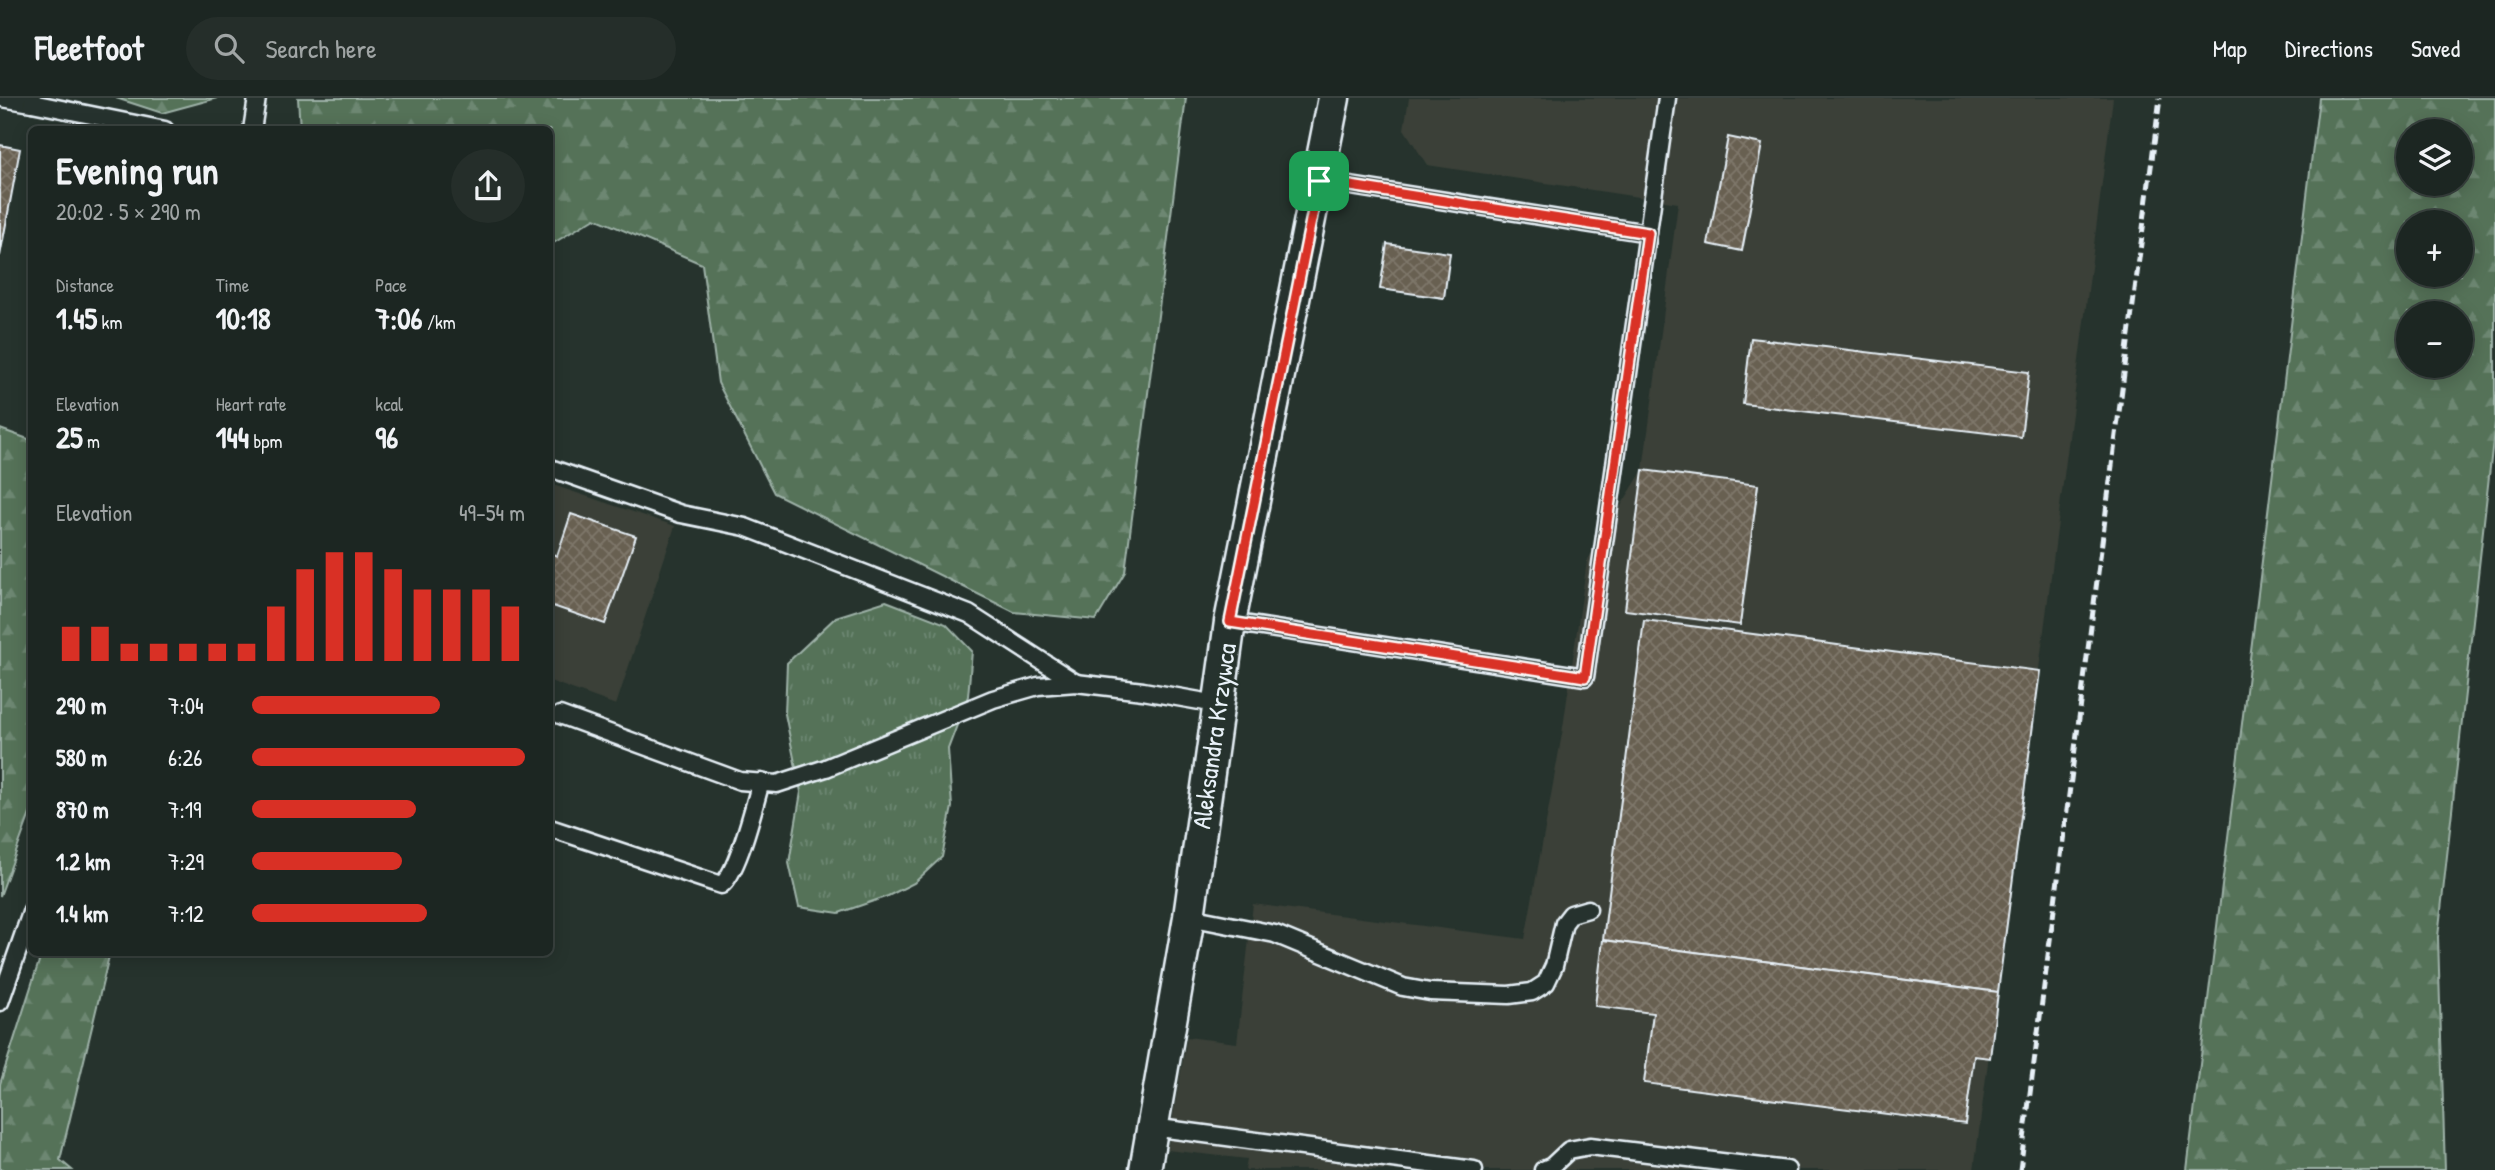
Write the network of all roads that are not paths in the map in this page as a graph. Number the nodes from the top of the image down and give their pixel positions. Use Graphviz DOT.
graph roads {
  1 [pos="2,98"];
  2 [pos="257,98"];
  3 [pos="1334,98"];
  4 [pos="1667,98"];
  5 [pos="32,101"];
  6 [pos="147,126"];
  7 [pos="253,126"];
  8 [pos="1319,181"];
  9 [pos="1648,233"];
  10 [pos="553,468"];
  11 [pos="1230,622"];
  12 [pos="1076,683"];
  13 [pos="1217,704"];
  14 [pos="560,715"];
  15 [pos="761,782"];
  16 [pos="553,829"];
  17 [pos="1588,909"];
  18 [pos="1189,917"];
  19 [pos="28,922"];
  20 [pos="0,1002"];
  21 [pos="1152,1127"];
  22 [pos="1145,1170"];
  23 [pos="1474,1170"];
  24 [pos="1543,1170"];
  25 [pos="1787,1170"];
  1 -- 5 [label="lane"];
  2 -- 7 [label="lane"];
  3 -- 8 [label="street, Aleksandra Krzywca"];
  4 -- 9 [label="lane"];
  5 -- 6 [label="lane"];
  8 -- 9 [label="lane"];
  8 -- 11 [label="street, Aleksandra Krzywca"];
  9 -- 11 [label="lane"];
  10 -- 12 [label="lane"];
  11 -- 13 [label="street, Aleksandra Krzywca"];
  12 -- 13 [label="lane"];
  12 -- 15 [label="lane"];
  13 -- 18 [label="street, Aleksandra Krzywca"];
  14 -- 15 [label="lane"];
  15 -- 16 [label="lane"];
  17 -- 18 [label="lane"];
  18 -- 21 [label="street, Aleksandra Krzywca"];
  19 -- 20 [label="lane"];
  21 -- 22 [label="street, Aleksandra Krzywca"];
  21 -- 23 [label="lane"];
  24 -- 25 [label="lane"];
}
